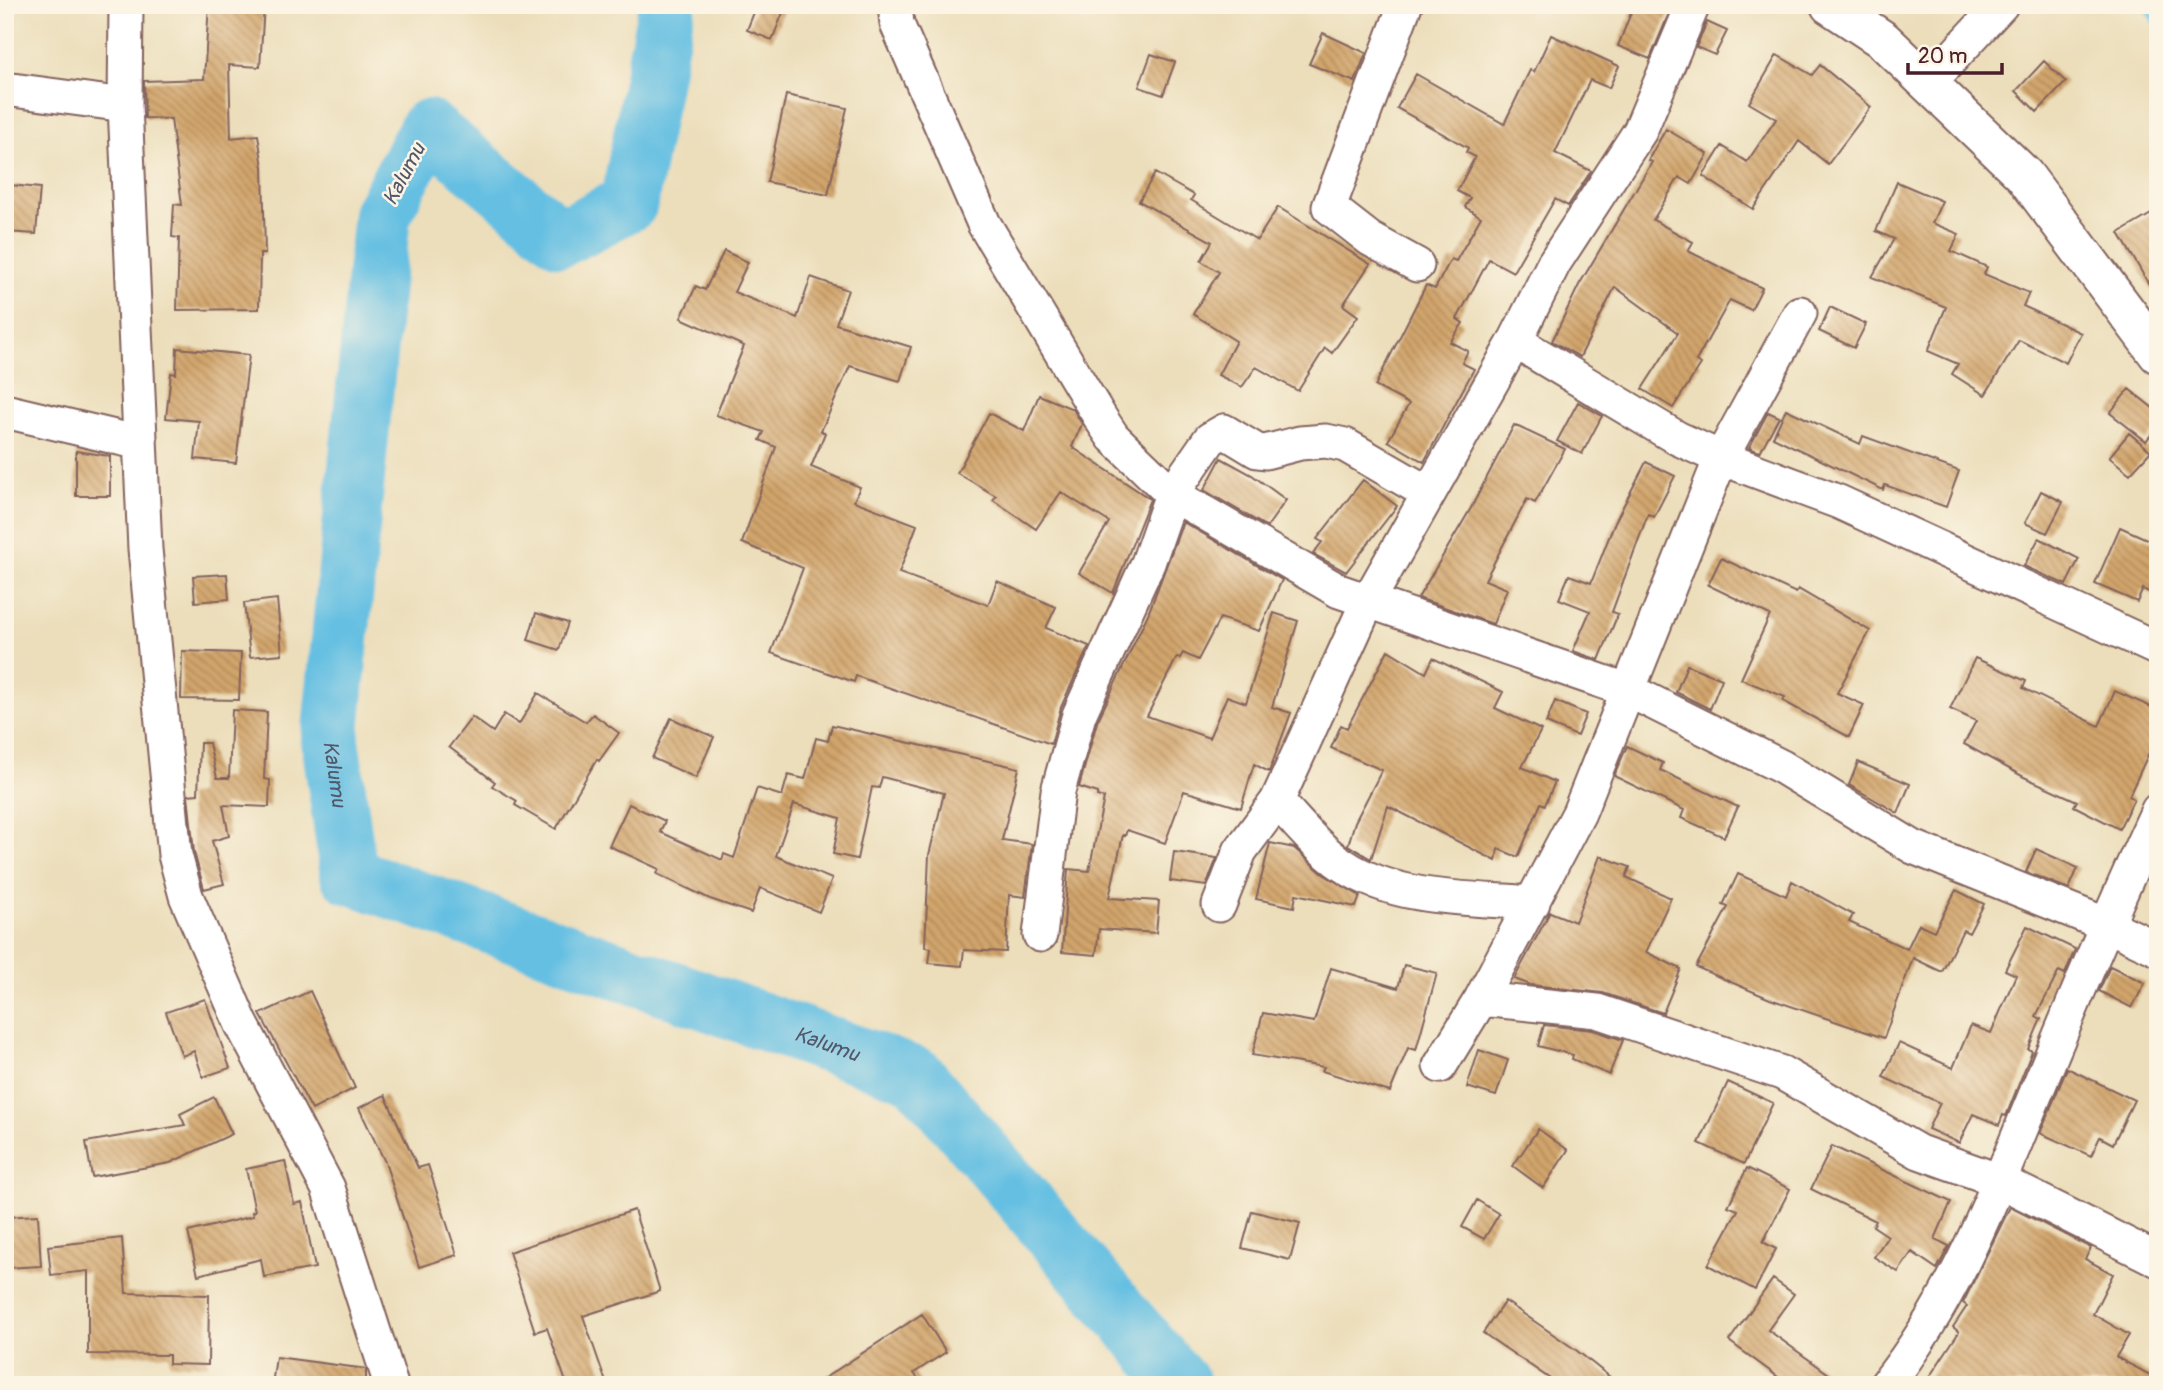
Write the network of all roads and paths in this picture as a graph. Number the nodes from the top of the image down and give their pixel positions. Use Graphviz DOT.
graph roads {
  1 [pos="126,5"];
  2 [pos="895,5"];
  3 [pos="1405,5"];
  4 [pos="1693,5"];
  5 [pos="1830,5"];
  6 [pos="2001,5"];
  7 [pos="1928,84"];
  8 [pos="5,89"];
  9 [pos="125,105"];
  10 [pos="1417,265"];
  11 [pos="1800,313"];
  12 [pos="1515,341"];
  13 [pos="2158,355"];
  14 [pos="5,411"];
  15 [pos="140,443"];
  16 [pos="1721,458"];
  17 [pos="1172,494"];
  18 [pos="1428,494"];
  19 [pos="1367,603"];
  20 [pos="2158,649"];
  21 [pos="1630,691"];
  22 [pos="1277,801"];
  23 [pos="2158,810"];
  24 [pos="1533,903"];
  25 [pos="1219,905"];
  26 [pos="2105,924"];
  27 [pos="1040,934"];
  28 [pos="2158,949"];
  29 [pos="1481,999"];
  30 [pos="1440,1066"];
  31 [pos="2000,1181"];
  32 [pos="2158,1260"];
  33 [pos="391,1385"];
  34 [pos="1886,1385"];
  1 -- 9 [label="street"];
  2 -- 17 [label="street"];
  3 -- 10 [label="street"];
  4 -- 12 [label="street"];
  5 -- 7 [label="main road"];
  6 -- 7 [label="street"];
  7 -- 13 [label="main road"];
  8 -- 9 [label="street"];
  9 -- 15 [label="street"];
  11 -- 16 [label="street"];
  12 -- 16 [label="street"];
  12 -- 18 [label="street"];
  14 -- 15 [label="street"];
  15 -- 33 [label="street"];
  16 -- 20 [label="street"];
  16 -- 21 [label="street"];
  17 -- 18 [label="street"];
  17 -- 19 [label="street"];
  17 -- 27 [label="street"];
  18 -- 19 [label="street"];
  19 -- 21 [label="street"];
  19 -- 22 [label="street"];
  21 -- 24 [label="street"];
  21 -- 26 [label="street"];
  22 -- 24 [label="street"];
  22 -- 25 [label="street"];
  23 -- 26 [label="street"];
  24 -- 29 [label="street"];
  26 -- 28 [label="street"];
  26 -- 31 [label="street"];
  29 -- 30 [label="street"];
  29 -- 31 [label="street"];
  31 -- 32 [label="street"];
  31 -- 34 [label="street"];
}
